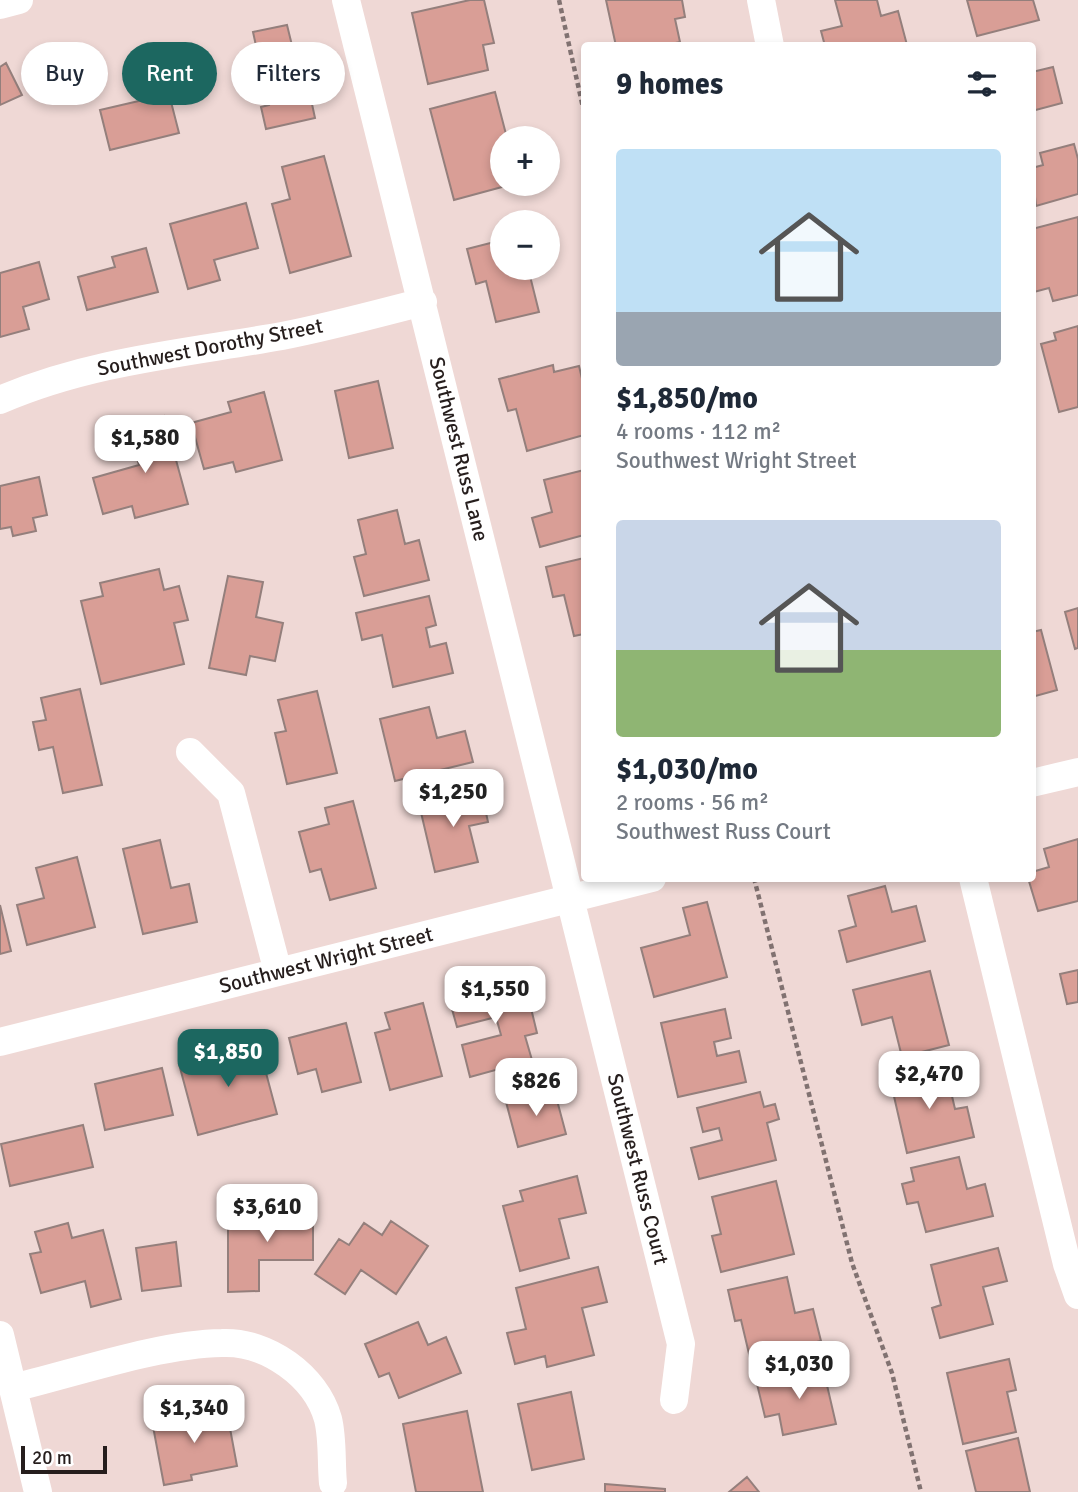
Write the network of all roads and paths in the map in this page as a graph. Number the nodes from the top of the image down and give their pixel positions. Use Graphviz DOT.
graph roads {
  1 [pos="19,0"];
  2 [pos="346,0"];
  3 [pos="559,0"];
  4 [pos="761,0"];
  5 [pos="0,5"];
  6 [pos="769,42"];
  7 [pos="581,99"];
  8 [pos="423,302"];
  9 [pos="0,400"];
  10 [pos="190,752"];
  11 [pos="1078,772"];
  12 [pos="1036,782"];
  13 [pos="636,882"];
  14 [pos="755,882"];
  15 [pos="974,882"];
  16 [pos="570,899"];
  17 [pos="278,972"];
  18 [pos="0,1042"];
  19 [pos="1078,1295"];
  20 [pos="0,1335"];
  21 [pos="13,1388"];
  22 [pos="674,1400"];
  23 [pos="332,1483"];
  24 [pos="38,1492"];
  25 [pos="921,1492"];
  1 -- 5 [label="street"];
  2 -- 8 [label="street, Southwest Russ Lane"];
  3 -- 7 [label="path"];
  4 -- 6 [label="street"];
  8 -- 9 [label="street, Southwest Dorothy Street"];
  8 -- 16 [label="street, Southwest Russ Lane"];
  10 -- 17 [label="street"];
  11 -- 12 [label="street"];
  13 -- 16 [label="street, Southwest Wright Street"];
  14 -- 25 [label="path"];
  15 -- 19 [label="street"];
  16 -- 17 [label="street, Southwest Wright Street"];
  16 -- 22 [label="street, Southwest Russ Court"];
  17 -- 18 [label="street, Southwest Wright Street"];
  20 -- 21 [label="street"];
  21 -- 23 [label="street"];
  21 -- 24 [label="street"];
}
